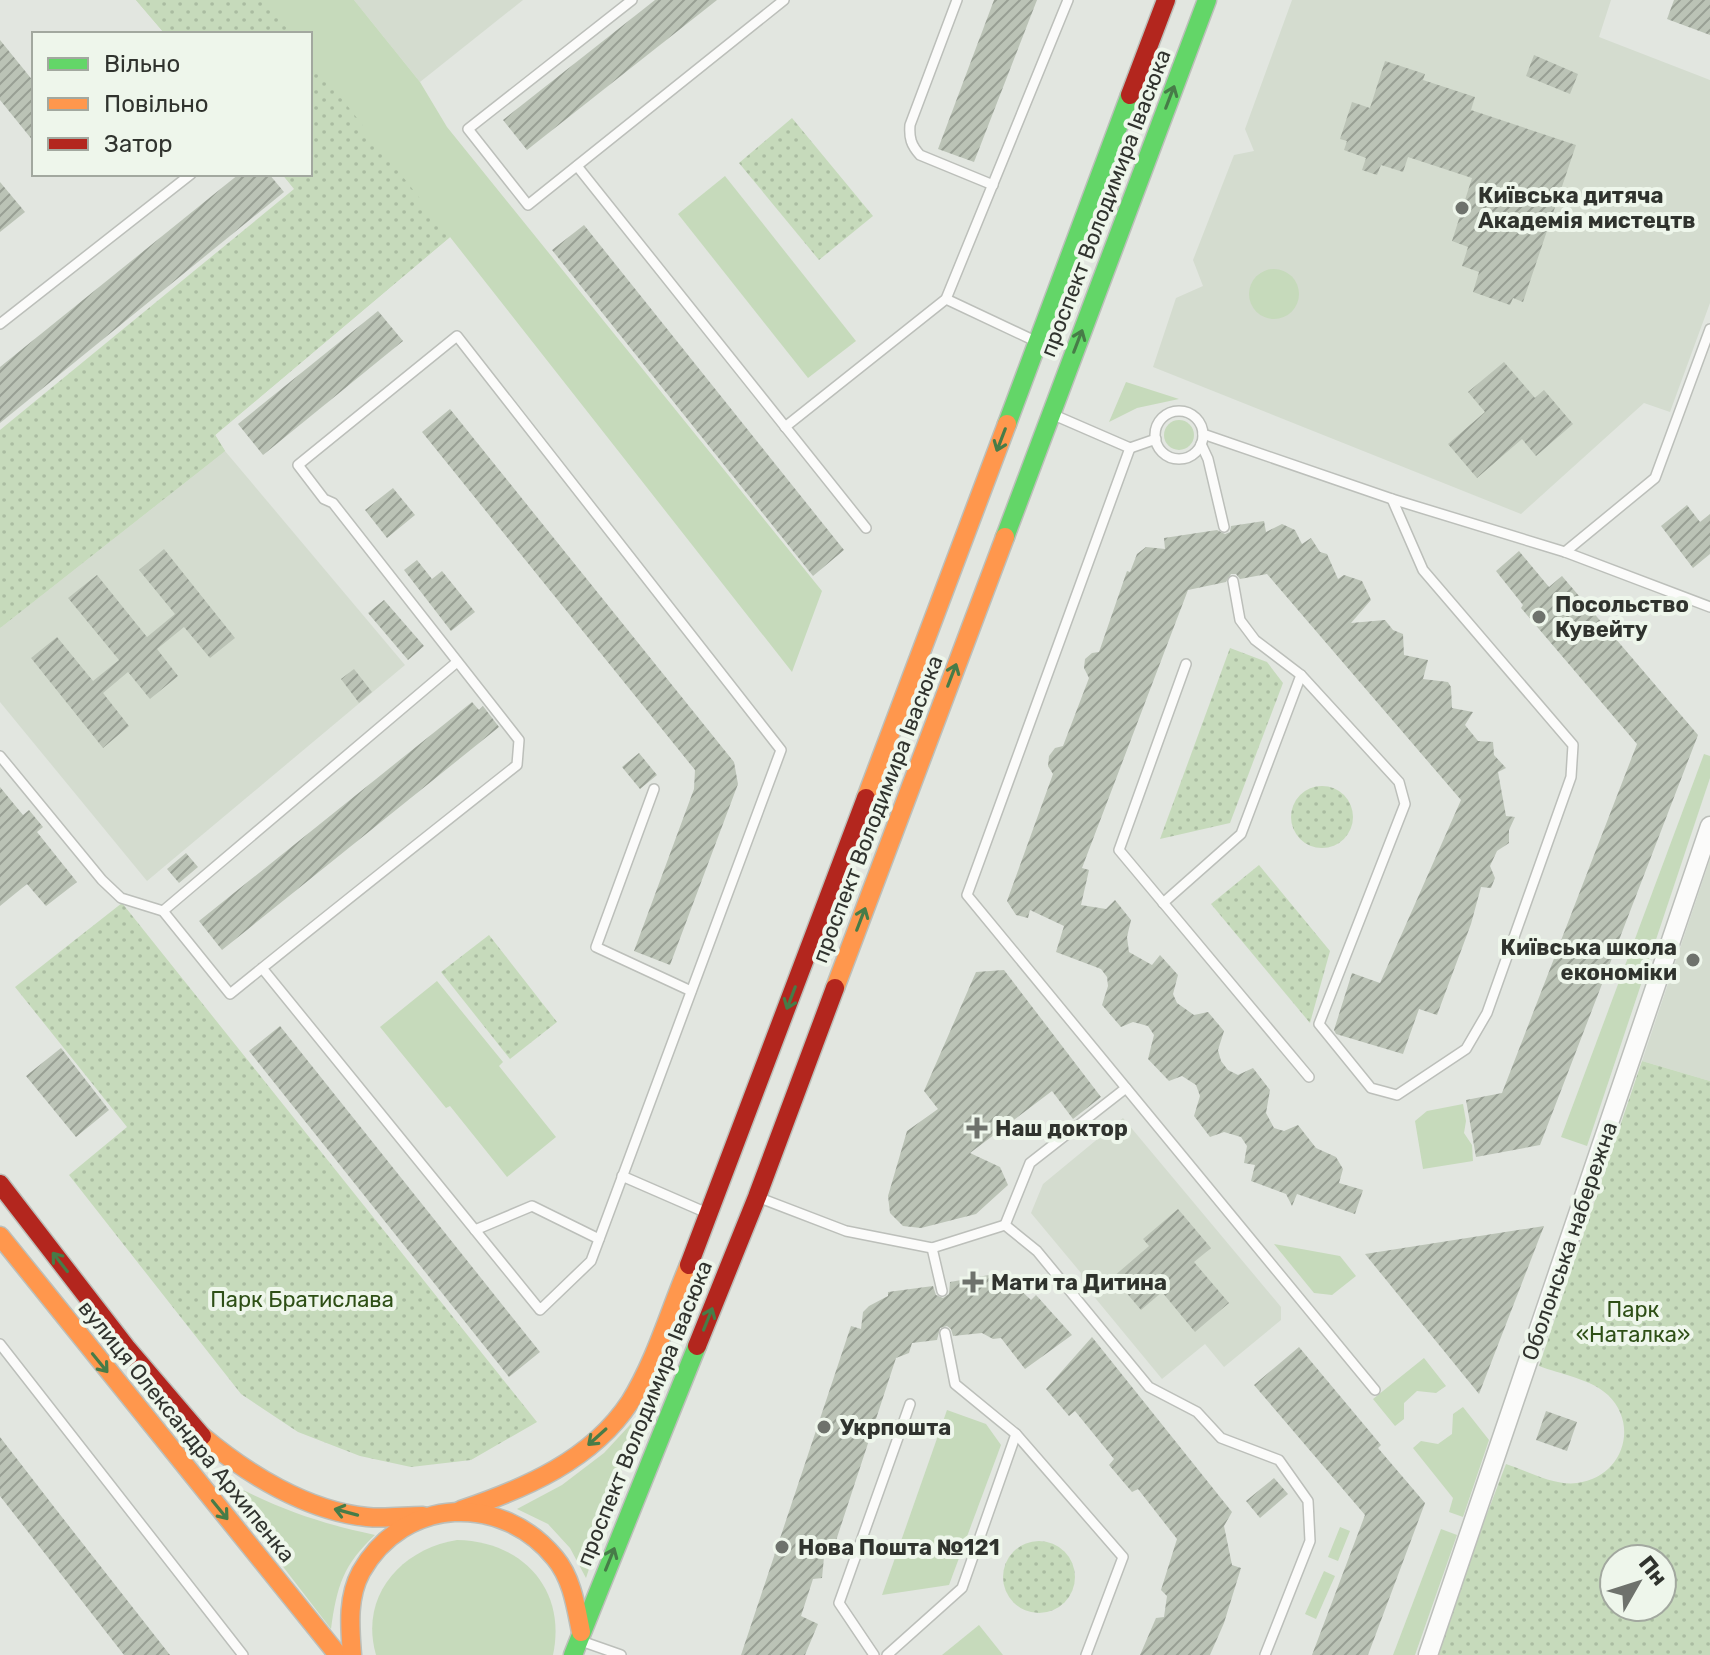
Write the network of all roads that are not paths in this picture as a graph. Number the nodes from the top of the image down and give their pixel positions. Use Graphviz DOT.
graph roads {
  1 [pos="632,0"];
  2 [pos="784,0"];
  3 [pos="957,0"];
  4 [pos="1068,0"];
  5 [pos="1166,0"];
  6 [pos="1207,0"];
  7 [pos="577,166"];
  8 [pos="188,176"];
  9 [pos="993,185"];
  10 [pos="946,299"];
  11 [pos="0,324"];
  12 [pos="1710,329"];
  13 [pos="1036,342"];
  14 [pos="1034,406"];
  15 [pos="785,427"];
  16 [pos="1156,439"];
  17 [pos="1202,439"];
  18 [pos="1130,448"];
  19 [pos="1392,499"];
  20 [pos="1224,527"];
  21 [pos="866,528"];
  22 [pos="1565,552"];
  23 [pos="1233,581"];
  24 [pos="1710,607"];
  25 [pos="457,662"];
  26 [pos="1186,664"];
  27 [pos="1301,675"];
  28 [pos="0,756"];
  29 [pos="654,789"];
  30 [pos="1710,826"];
  31 [pos="1163,903"];
  32 [pos="163,911"];
  33 [pos="262,968"];
  34 [pos="691,991"];
  35 [pos="1309,1077"];
  36 [pos="1126,1088"];
  37 [pos="622,1176"];
  38 [pos="0,1184"];
  39 [pos="757,1197"];
  40 [pos="710,1214"];
  41 [pos="1005,1225"];
  42 [pos="475,1230"];
  43 [pos="0,1236"];
  44 [pos="599,1239"];
  45 [pos="932,1248"];
  46 [pos="942,1291"];
  47 [pos="945,1333"];
  48 [pos="0,1344"];
  49 [pos="1375,1390"];
  50 [pos="910,1404"];
  51 [pos="1016,1434"];
  52 [pos="461,1510"];
  53 [pos="423,1516"];
  54 [pos="577,1642"];
  55 [pos="236,1652"];
  56 [pos="338,1655"];
  57 [pos="352,1655"];
  58 [pos="621,1655"];
  59 [pos="874,1655"];
  60 [pos="887,1655"];
  61 [pos="1086,1655"];
  62 [pos="1265,1655"];
  63 [pos="1428,1655"];
  1 -- 7 [label="lane"];
  2 -- 7 [label="lane"];
  3 -- 9 [label="lane"];
  4 -- 9 [label="lane"];
  5 -- 13 [label="main road, проспект Володимира Івасюка"];
  14 -- 6 [label="main road, проспект Володимира Івасюка, one-way"];
  7 -- 15 [label="lane"];
  8 -- 11 [label="lane"];
  9 -- 10 [label="lane"];
  10 -- 13 [label="lane"];
  10 -- 15 [label="lane"];
  12 -- 22 [label="lane"];
  13 -- 14 [label="main road, проспект Володимира Івасюка"];
  14 -- 18 [label="lane"];
  39 -- 14 [label="main road, проспект Володимира Івасюка, one-way"];
  14 -- 40 [label="main road, проспект Володимира Івасюка, one-way"];
  15 -- 21 [label="lane"];
  16 -- 17 [label="lane"];
  16 -- 17 [label="lane"];
  16 -- 18 [label="lane"];
  17 -- 19 [label="lane"];
  17 -- 20 [label="lane"];
  18 -- 36 [label="lane"];
  19 -- 22 [label="lane"];
  19 -- 27 [label="lane"];
  22 -- 24 [label="lane"];
  23 -- 27 [label="lane"];
  25 -- 32 [label="lane"];
  25 -- 33 [label="lane"];
  25 -- 34 [label="lane"];
  26 -- 31 [label="lane"];
  27 -- 31 [label="lane"];
  28 -- 32 [label="lane"];
  29 -- 34 [label="lane"];
  30 -- 63 [label="street, Оболонська набережна"];
  31 -- 35 [label="lane"];
  32 -- 33 [label="lane"];
  33 -- 42 [label="lane"];
  34 -- 37 [label="lane"];
  36 -- 41 [label="lane"];
  36 -- 49 [label="lane"];
  37 -- 40 [label="lane"];
  37 -- 44 [label="lane"];
  53 -- 38 [label="main road, вулиця Олександра Архипенка, one-way"];
  39 -- 45 [label="lane"];
  54 -- 39 [label="main road, проспект Володимира Івасюка, one-way"];
  40 -- 52 [label="main road, проспект Володимира Івасюка, one-way"];
  41 -- 45 [label="lane"];
  41 -- 62 [label="lane"];
  42 -- 44 [label="lane"];
  42 -- 44 [label="lane"];
  43 -- 56 [label="main road, вулиця Олександра Архипенка, one-way"];
  45 -- 46 [label="lane"];
  47 -- 51 [label="lane"];
  48 -- 55 [label="lane"];
  50 -- 59 [label="lane"];
  51 -- 60 [label="lane"];
  51 -- 61 [label="lane"];
  52 -- 53 [label="main road"];
  52 -- 54 [label="main road"];
  53 -- 57 [label="main road"];
  54 -- 58 [label="lane"];
}
